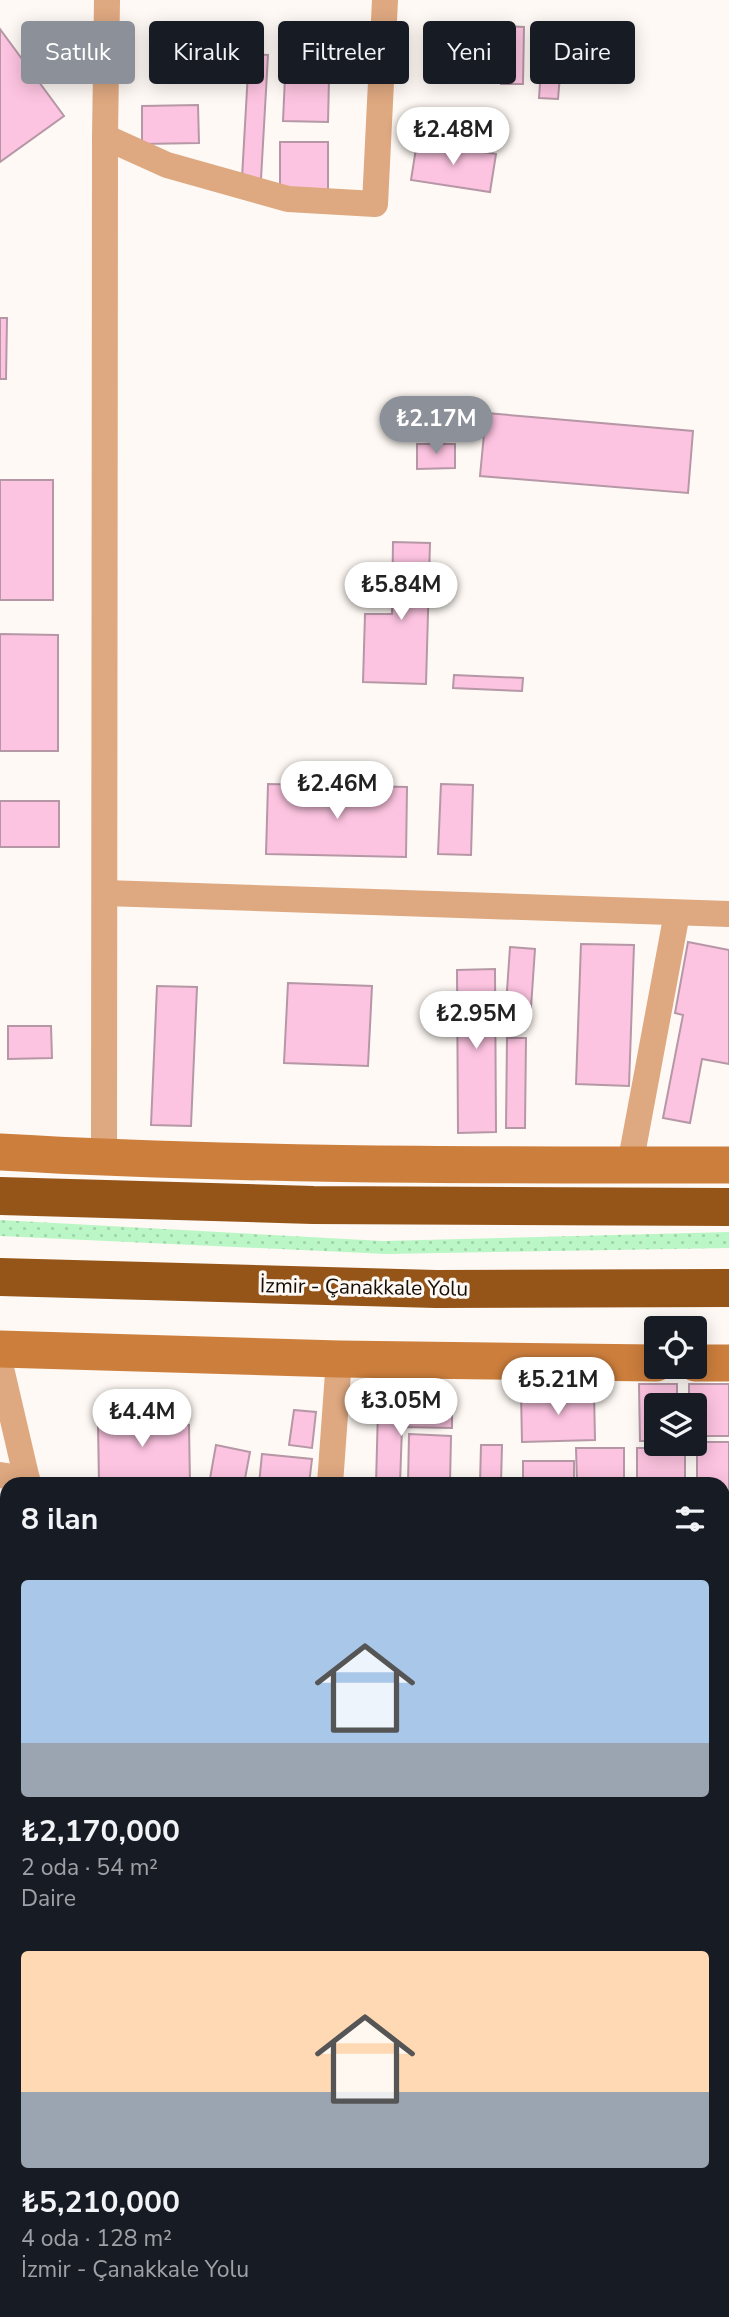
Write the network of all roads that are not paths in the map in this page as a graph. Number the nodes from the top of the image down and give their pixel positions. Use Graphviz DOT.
graph roads {
  1 [pos="107,0"];
  2 [pos="385,0"];
  3 [pos="105,137"];
  4 [pos="105,893"];
  5 [pos="677,913"];
  6 [pos="729,914"];
  7 [pos="0,1152"];
  8 [pos="104,1157"];
  9 [pos="630,1165"];
  10 [pos="729,1165"];
  11 [pos="0,1196"];
  12 [pos="729,1207"];
  13 [pos="0,1277"];
  14 [pos="729,1288"];
  15 [pos="0,1349"];
  16 [pos="339,1359"];
  17 [pos="644,1363"];
  18 [pos="707,1363"];
  19 [pos="729,1363"];
  20 [pos="0,1364"];
  21 [pos="26,1477"];
  22 [pos="331,1477"];
  1 -- 3 [label="street"];
  2 -- 3 [label="street"];
  3 -- 4 [label="street"];
  4 -- 5 [label="street"];
  4 -- 8 [label="street"];
  5 -- 6 [label="street"];
  5 -- 9 [label="street"];
  7 -- 8 [label="main road"];
  8 -- 9 [label="main road"];
  9 -- 10 [label="main road"];
  11 -- 12 [label="highway"];
  13 -- 14 [label="highway, İzmir - Çanakkale Yolu"];
  15 -- 16 [label="main road"];
  16 -- 17 [label="main road"];
  16 -- 22 [label="street"];
  18 -- 19 [label="main road"];
  20 -- 21 [label="street"];
}
